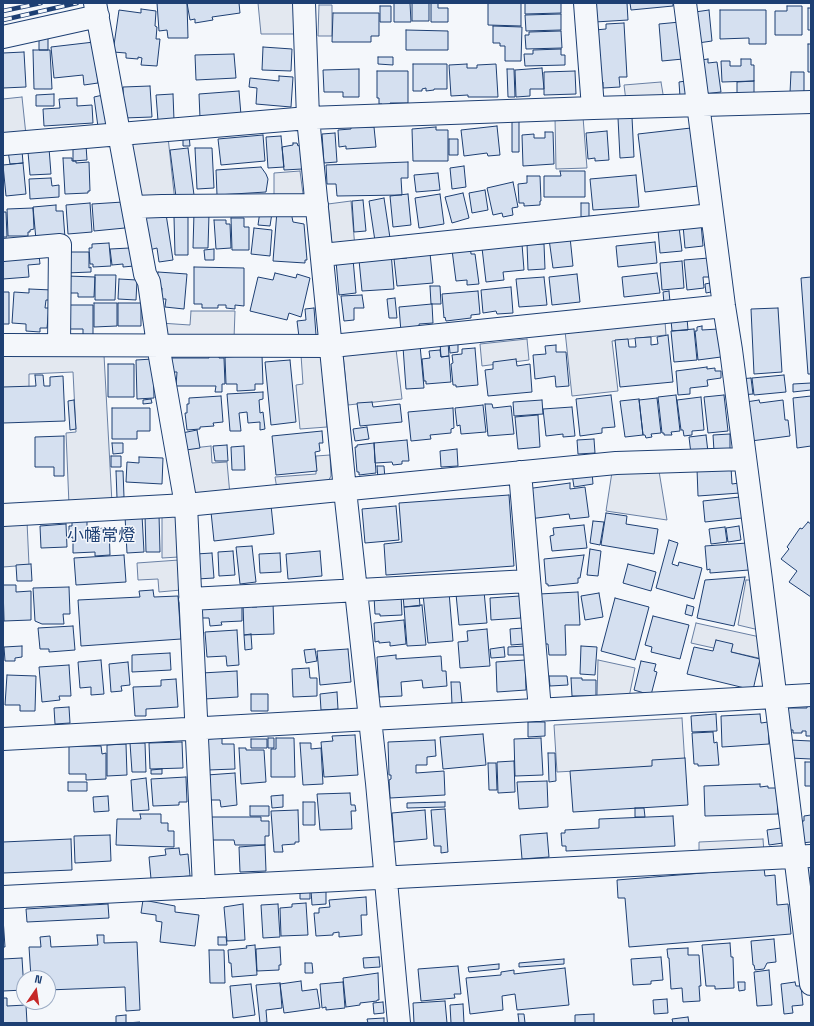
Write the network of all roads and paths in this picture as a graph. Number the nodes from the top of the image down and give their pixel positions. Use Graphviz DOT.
graph roads {
  1 [pos="304,3"];
  2 [pos="585,3"];
  3 [pos="685,3"];
  4 [pos="96,9"];
  5 [pos="3,37"];
  6 [pos="811,102"];
  7 [pos="699,106"];
  8 [pos="593,108"];
  9 [pos="308,118"];
  10 [pos="118,134"];
  11 [pos="3,144"];
  12 [pos="317,205"];
  13 [pos="133,208"];
  14 [pos="712,216"];
  15 [pos="3,250"];
  16 [pos="322,255"];
  17 [pos="724,306"];
  18 [pos="3,345"];
  19 [pos="59,345"];
  20 [pos="158,345"];
  21 [pos="332,346"];
  22 [pos="744,459"];
  23 [pos="520,472"];
  24 [pos="345,490"];
  25 [pos="186,505"];
  26 [pos="3,515"];
  27 [pos="529,581"];
  28 [pos="356,591"];
  29 [pos="190,600"];
  30 [pos="811,695"];
  31 [pos="775,697"];
  32 [pos="540,710"];
  33 [pos="369,720"];
  34 [pos="196,729"];
  35 [pos="3,739"];
  36 [pos="803,857"];
  37 [pos="386,877"];
  38 [pos="204,887"];
  39 [pos="3,897"];
  40 [pos="811,984"];
  41 [pos="399,1023"];
  1 -- 9 [label="street"];
  2 -- 8 [label="street"];
  3 -- 7 [label="street"];
  4 -- 5 [label="street"];
  4 -- 10 [label="street"];
  6 -- 7 [label="street"];
  7 -- 8 [label="street"];
  7 -- 14 [label="street"];
  8 -- 9 [label="street"];
  9 -- 10 [label="street"];
  9 -- 12 [label="street"];
  10 -- 11 [label="street"];
  10 -- 13 [label="street"];
  12 -- 13 [label="street"];
  12 -- 16 [label="street"];
  13 -- 20 [label="street"];
  14 -- 16 [label="street"];
  14 -- 17 [label="street"];
  15 -- 19 [label="street"];
  16 -- 21 [label="street"];
  17 -- 21 [label="street"];
  17 -- 22 [label="street"];
  18 -- 19 [label="street"];
  19 -- 20 [label="street"];
  20 -- 21 [label="street"];
  20 -- 25 [label="street"];
  21 -- 24 [label="street"];
  22 -- 23 [label="street"];
  22 -- 31 [label="street"];
  23 -- 24 [label="street"];
  23 -- 27 [label="street"];
  24 -- 25 [label="street"];
  24 -- 28 [label="street"];
  25 -- 26 [label="street"];
  25 -- 29 [label="street"];
  27 -- 28 [label="street"];
  27 -- 32 [label="street"];
  28 -- 29 [label="street"];
  28 -- 33 [label="street"];
  29 -- 34 [label="street"];
  30 -- 31 [label="street"];
  31 -- 32 [label="street"];
  31 -- 36 [label="street"];
  32 -- 33 [label="street"];
  33 -- 34 [label="street"];
  33 -- 37 [label="street"];
  34 -- 35 [label="street"];
  34 -- 38 [label="street"];
  36 -- 37 [label="street"];
  36 -- 40 [label="street"];
  37 -- 38 [label="street"];
  37 -- 41 [label="street"];
  38 -- 39 [label="street"];
}
